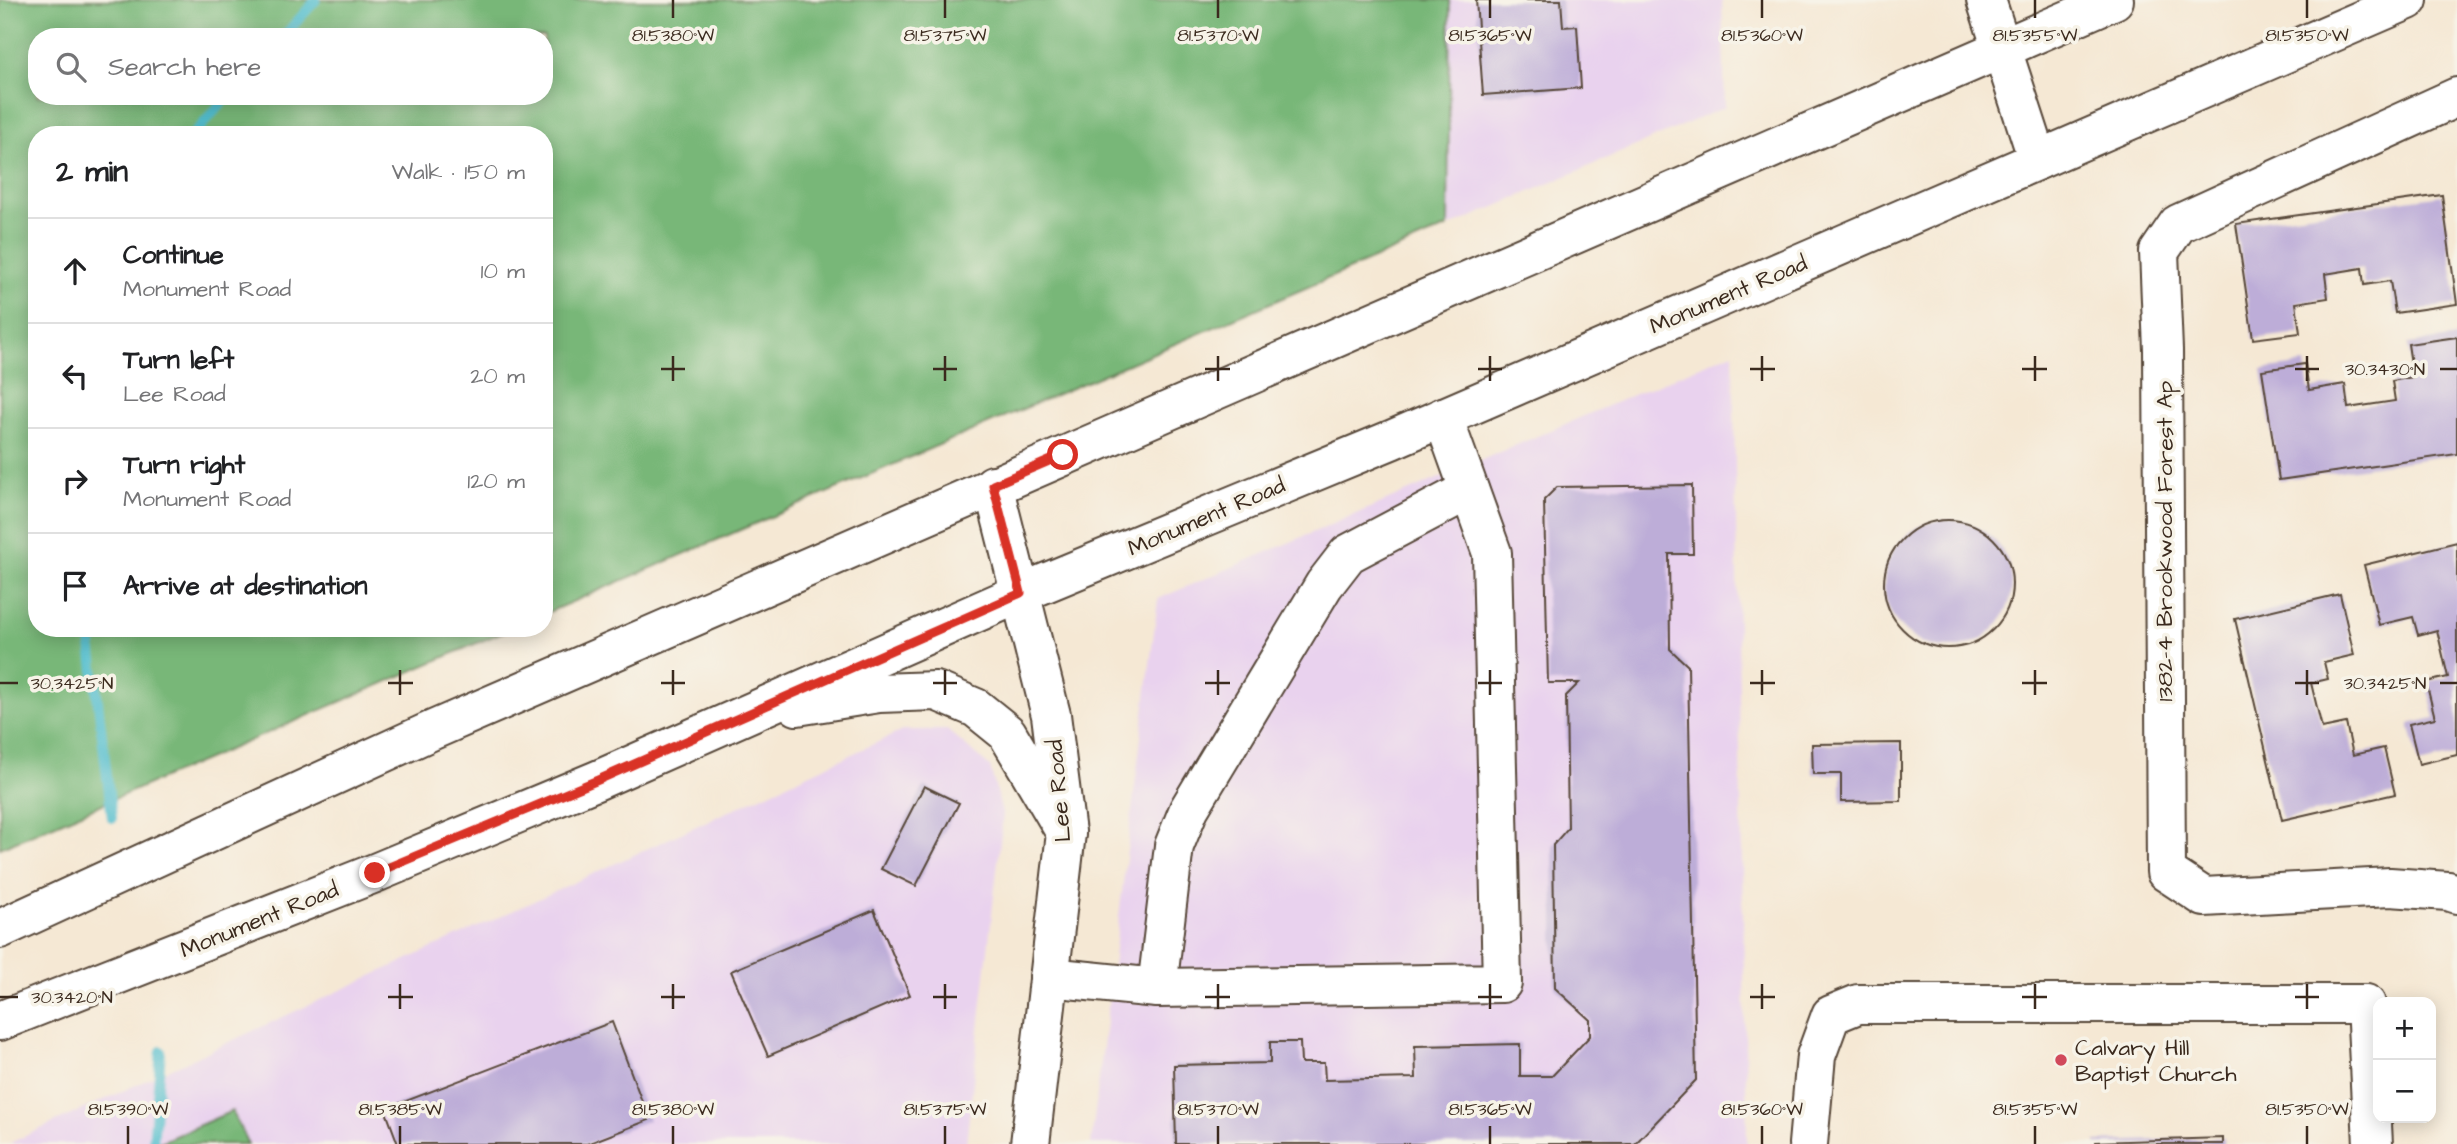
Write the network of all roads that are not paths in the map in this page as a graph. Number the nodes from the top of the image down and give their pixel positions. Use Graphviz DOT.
graph roads {
  1 [pos="1986,0"];
  2 [pos="2114,0"];
  3 [pos="2408,0"];
  4 [pos="2001,48"];
  5 [pos="2454,106"];
  6 [pos="2038,160"];
  7 [pos="1443,417"];
  8 [pos="993,485"];
  9 [pos="1469,490"];
  10 [pos="1021,593"];
  11 [pos="747,714"];
  12 [pos="1066,833"];
  13 [pos="2457,894"];
  14 [pos="0,929"];
  15 [pos="1049,976"];
  16 [pos="1157,988"];
  17 [pos="0,1021"];
  18 [pos="1030,1144"];
  19 [pos="1808,1144"];
  20 [pos="2373,1144"];
  1 -- 4 [label="main road"];
  2 -- 4 [label="main road"];
  3 -- 6 [label="main road, Monument Road"];
  4 -- 6 [label="main road"];
  4 -- 8 [label="main road"];
  5 -- 13 [label="main road, 1382-4 Brookwood Forest Ap"];
  6 -- 7 [label="main road, Monument Road"];
  7 -- 9 [label="main road"];
  7 -- 10 [label="main road, Monument Road"];
  8 -- 10 [label="main road, Lee Road"];
  8 -- 14 [label="main road"];
  9 -- 16 [label="main road"];
  9 -- 16 [label="main road"];
  10 -- 11 [label="main road, Monument Road"];
  10 -- 12 [label="main road, Lee Road"];
  11 -- 12 [label="main road"];
  11 -- 17 [label="main road, Monument Road"];
  12 -- 15 [label="main road, Lee Road"];
  15 -- 16 [label="main road"];
  15 -- 18 [label="main road, Lee Road"];
  19 -- 20 [label="main road"];
}
